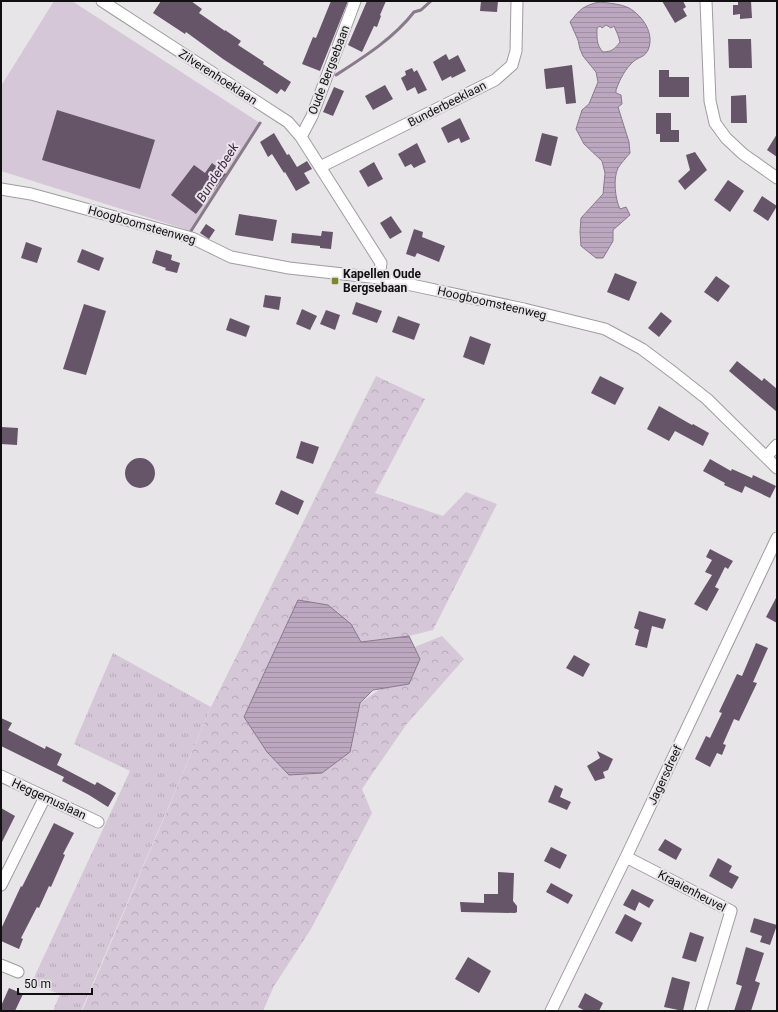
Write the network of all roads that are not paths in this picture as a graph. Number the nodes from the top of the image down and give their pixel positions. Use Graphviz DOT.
graph roads {
  1 [pos="102,1"];
  2 [pos="356,1"];
  3 [pos="517,1"];
  4 [pos="706,1"];
  5 [pos="302,137"];
  6 [pos="320,168"];
  7 [pos="777,178"];
  8 [pos="1,189"];
  9 [pos="379,278"];
  10 [pos="777,445"];
  11 [pos="766,457"];
  12 [pos="777,468"];
  13 [pos="777,538"];
  14 [pos="1,776"];
  15 [pos="45,797"];
  16 [pos="98,822"];
  17 [pos="626,857"];
  18 [pos="1,885"];
  19 [pos="1,965"];
  20 [pos="18,972"];
  21 [pos="551,1011"];
  22 [pos="702,1011"];
  1 -- 5 [label="street, Zilverenhoeklaan"];
  2 -- 5 [label="street, Oude Bergsebaan"];
  3 -- 6 [label="street, Bunderbeeklaan"];
  4 -- 7 [label="street"];
  5 -- 6 [label="street, Zilverenhoeklaan"];
  6 -- 9 [label="street"];
  8 -- 9 [label="street, Hoogboomsteenweg"];
  9 -- 11 [label="street, Hoogboomsteenweg"];
  10 -- 11 [label="street"];
  11 -- 12 [label="street, Hoogboomsteenweg"];
  13 -- 17 [label="street, Jagersdreef"];
  14 -- 15 [label="street, Heggemuslaan"];
  15 -- 16 [label="street, Heggemuslaan"];
  15 -- 18 [label="street"];
  17 -- 21 [label="street, Jagersdreef"];
  17 -- 22 [label="street, Kraaienheuvel"];
  19 -- 20 [label="street"];
}
